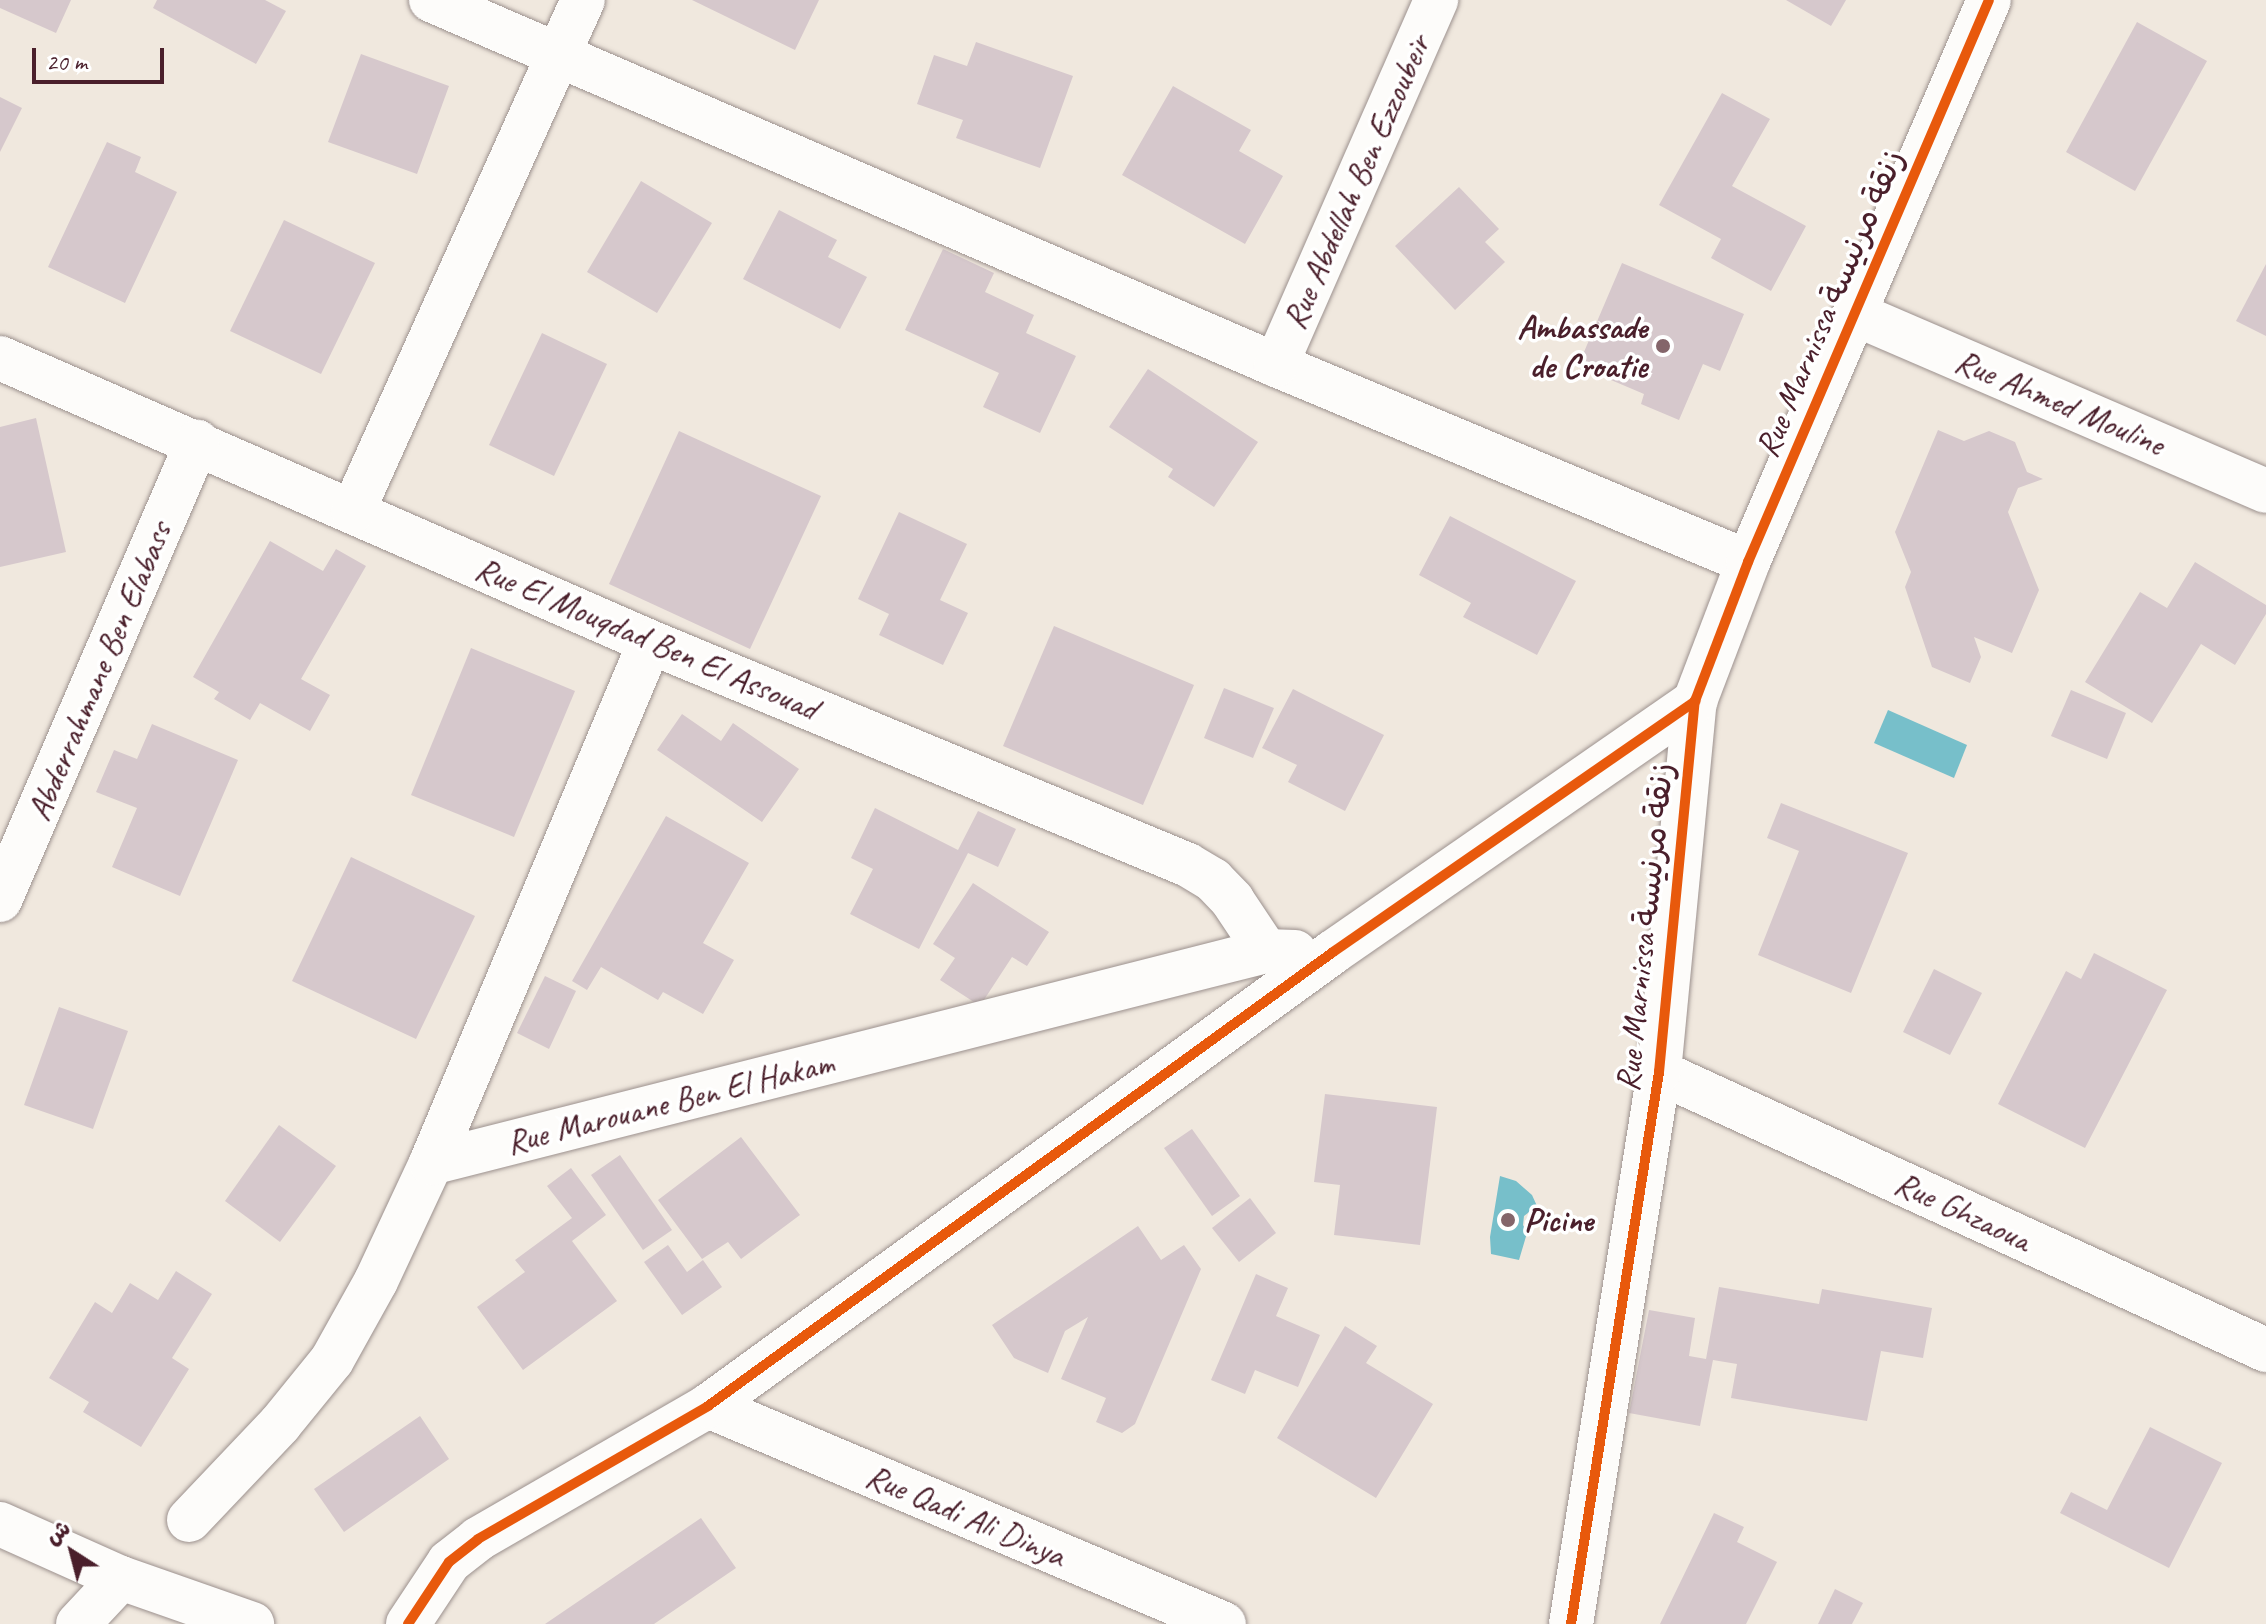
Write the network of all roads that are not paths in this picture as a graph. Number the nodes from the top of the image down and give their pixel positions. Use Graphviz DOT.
graph roads {
  1 [pos="431,0"];
  2 [pos="583,0"];
  3 [pos="1436,0"];
  4 [pos="1989,0"];
  5 [pos="559,56"];
  6 [pos="1855,314"];
  7 [pos="0,358"];
  8 [pos="1276,365"];
  9 [pos="197,442"];
  10 [pos="2266,491"];
  11 [pos="353,511"];
  12 [pos="1748,562"];
  13 [pos="650,642"];
  14 [pos="1695,701"];
  15 [pos="0,900"];
  16 [pos="1266,951"];
  17 [pos="1333,952"];
  18 [pos="1659,1072"];
  19 [pos="431,1163"];
  20 [pos="2266,1350"];
  21 [pos="708,1406"];
  22 [pos="189,1520"];
  23 [pos="0,1524"];
  24 [pos="121,1578"];
  25 [pos="78,1624"];
  26 [pos="252,1624"];
  27 [pos="408,1624"];
  28 [pos="1224,1624"];
  29 [pos="1571,1624"];
  1 -- 5 [label="street"];
  2 -- 5 [label="street"];
  3 -- 8 [label="street, Rue Abdellah Ben Ezzoubeir"];
  4 -- 6 [label="street, Rue Marnissa زنقة مرنيسة"];
  5 -- 8 [label="street"];
  5 -- 11 [label="street"];
  6 -- 10 [label="street, Rue Ahmed Mouline"];
  6 -- 12 [label="street, Rue Marnissa زنقة مرنيسة"];
  7 -- 9 [label="street, Rue El Mouqdad Ben El Assouad"];
  8 -- 12 [label="street"];
  9 -- 11 [label="street, Rue El Mouqdad Ben El Assouad"];
  9 -- 15 [label="street, Abderrahmane Ben Elabass"];
  11 -- 13 [label="street, Rue El Mouqdad Ben El Assouad"];
  12 -- 14 [label="street, Rue Marnissa زنقة مرنيسة"];
  13 -- 16 [label="street, Rue El Mouqdad Ben El Assouad"];
  13 -- 19 [label="street"];
  14 -- 17 [label="street"];
  14 -- 18 [label="street, Rue Marnissa زنقة مرنيسة"];
  16 -- 17 [label="street, Rue Marouane Ben El Hakam"];
  16 -- 19 [label="street, Rue Marouane Ben El Hakam"];
  17 -- 21 [label="street"];
  18 -- 20 [label="street, Rue Ghzaoua"];
  18 -- 29 [label="street, Rue Marnissa زنقة مرنيسة"];
  19 -- 22 [label="street"];
  21 -- 27 [label="street"];
  21 -- 28 [label="street, Rue Qadi Ali Dinya"];
  23 -- 24 [label="street"];
  24 -- 25 [label="street"];
  24 -- 26 [label="street"];
}
